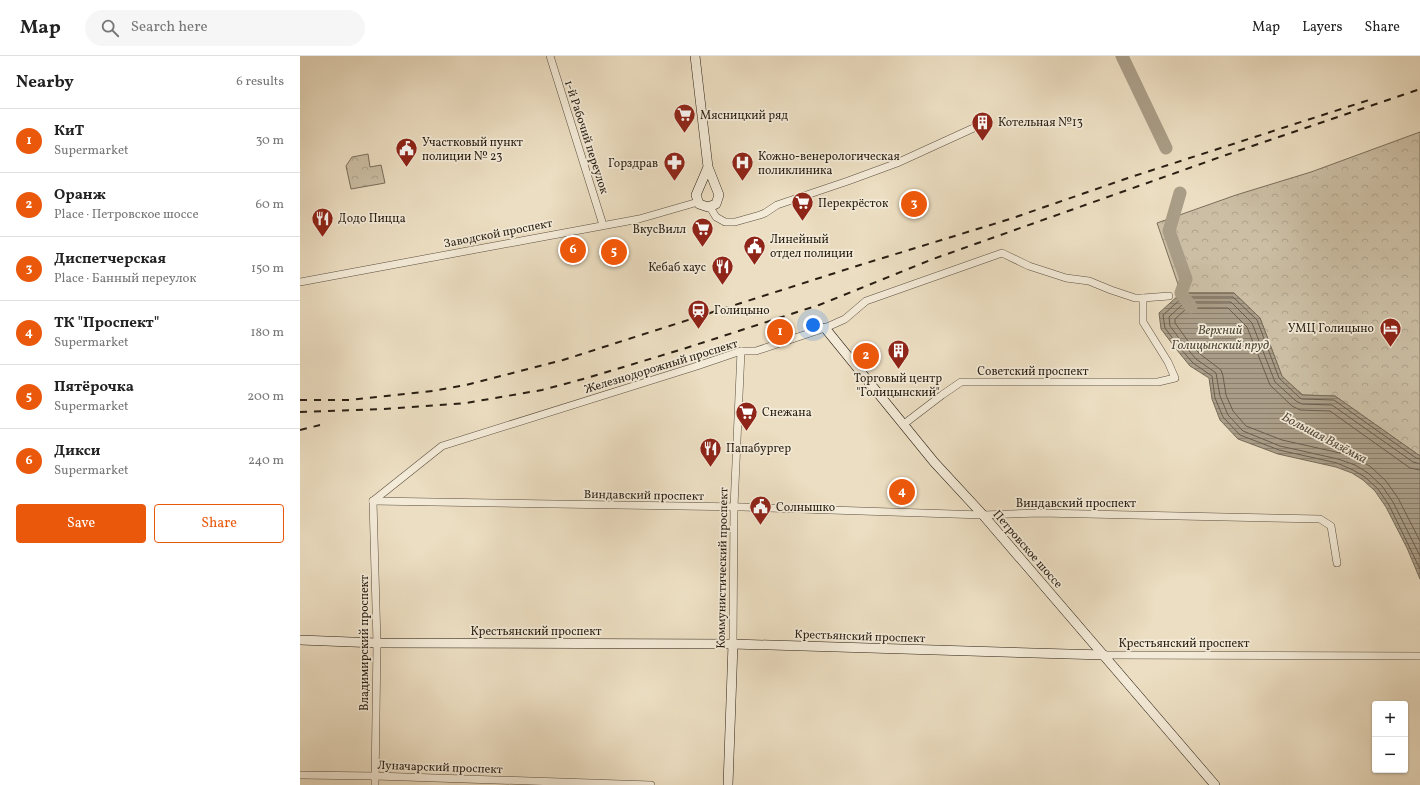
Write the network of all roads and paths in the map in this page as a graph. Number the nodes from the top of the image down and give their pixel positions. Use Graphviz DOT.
graph roads {
  1 [pos="550,56"];
  2 [pos="695,56"];
  3 [pos="978,126"];
  4 [pos="708,167"];
  5 [pos="700,187"];
  6 [pos="716,189"];
  7 [pos="698,202"];
  8 [pos="710,207"];
  9 [pos="603,225"];
  10 [pos="300,282"];
  11 [pos="1169,296"];
  12 [pos="1143,298"];
  13 [pos="825,328"];
  14 [pos="740,351"];
  15 [pos="904,424"];
  16 [pos="373,501"];
  17 [pos="734,508"];
  18 [pos="983,515"];
  19 [pos="1337,563"];
  20 [pos="300,640"];
  21 [pos="377,643"];
  22 [pos="733,644"];
  23 [pos="1104,655"];
  24 [pos="1420,656"];
  25 [pos="300,775"];
  26 [pos="375,776"];
  27 [pos="375,785"];
  28 [pos="651,785"];
  29 [pos="728,785"];
  30 [pos="1215,785"];
  1 -- 9 [label="street, 1-й Рабочий переулок"];
  2 -- 4 [label="street"];
  3 -- 8 [label="street"];
  4 -- 5 [label="street"];
  4 -- 6 [label="street"];
  5 -- 6 [label="street"];
  5 -- 7 [label="street"];
  6 -- 8 [label="street"];
  7 -- 8 [label="street"];
  7 -- 9 [label="street, Заводской проспект"];
  9 -- 10 [label="street, Заводской проспект"];
  11 -- 12 [label="street, Железнодорожный проспект"];
  12 -- 13 [label="street, Железнодорожный проспект"];
  12 -- 15 [label="street, Советский проспект"];
  13 -- 14 [label="street, Железнодорожный проспект"];
  13 -- 15 [label="street, Петровское шоссе"];
  14 -- 16 [label="street, Железнодорожный проспект"];
  14 -- 17 [label="street, Коммунистический проспект"];
  15 -- 18 [label="street, Петровское шоссе"];
  16 -- 17 [label="street, Виндавский проспект"];
  16 -- 21 [label="street, Владимирский проспект"];
  17 -- 18 [label="street, Виндавский проспект"];
  17 -- 22 [label="street, Коммунистический проспект"];
  18 -- 19 [label="street, Виндавский проспект"];
  18 -- 23 [label="street, Петровское шоссе"];
  20 -- 21 [label="street, Крестьянский проспект"];
  21 -- 22 [label="street, Крестьянский проспект"];
  21 -- 26 [label="street, Владимирский проспект"];
  22 -- 23 [label="street, Крестьянский проспект"];
  22 -- 29 [label="street, Коммунистический проспект"];
  23 -- 24 [label="street, Крестьянский проспект"];
  23 -- 30 [label="street, Петровское шоссе"];
  25 -- 26 [label="street, Луначарский проспект"];
  26 -- 27 [label="street, Владимирский проспект"];
  26 -- 28 [label="street, Луначарский проспект"];
}
